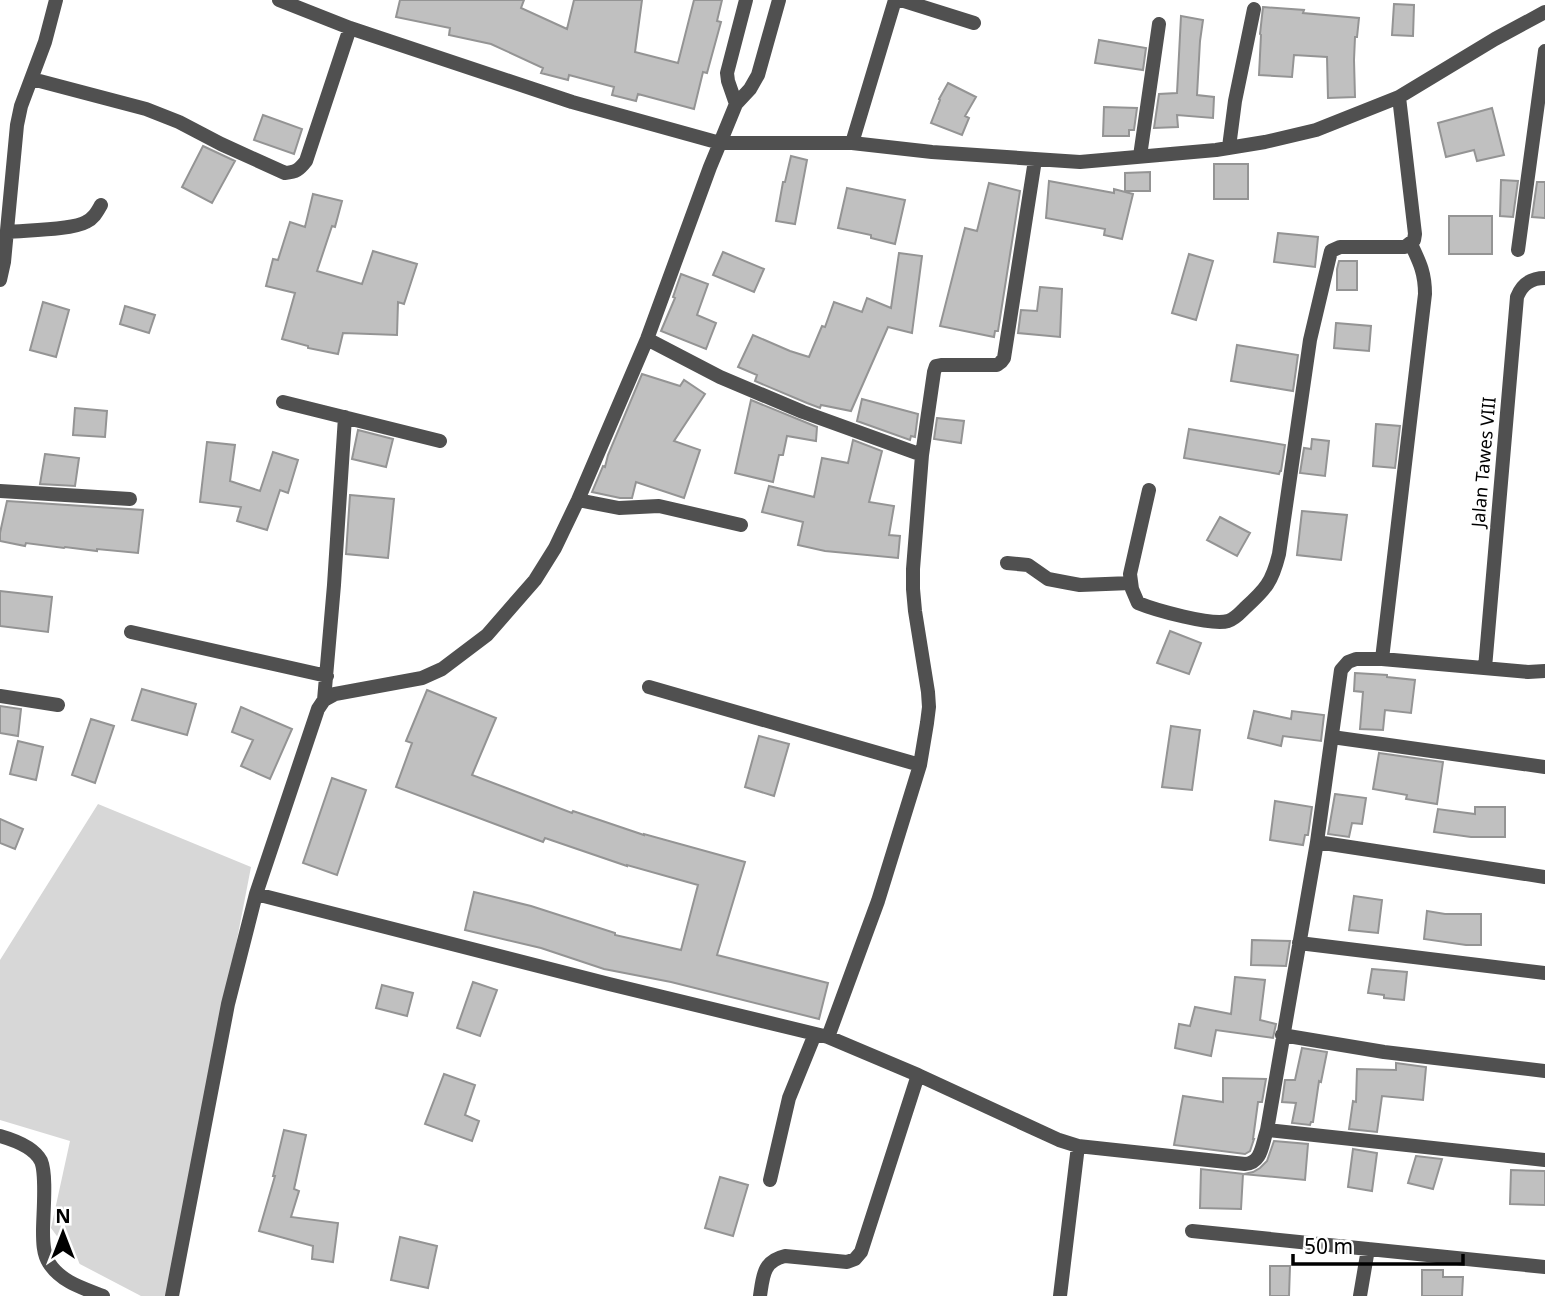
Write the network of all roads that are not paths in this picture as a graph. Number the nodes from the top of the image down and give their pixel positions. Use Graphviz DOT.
graph roads {
  1 [pos="56,0"];
  2 [pos="279,0"];
  3 [pos="746,0"];
  4 [pos="779,0"];
  5 [pos="895,0"];
  6 [pos="901,0"];
  7 [pos="1254,9"];
  8 [pos="1545,12"];
  9 [pos="974,23"];
  10 [pos="1159,24"];
  11 [pos="350,28"];
  12 [pos="1545,51"];
  13 [pos="32,79"];
  14 [pos="1399,97"];
  15 [pos="736,104"];
  16 [pos="720,143"];
  17 [pos="852,143"];
  18 [pos="1229,148"];
  19 [pos="1140,156"];
  20 [pos="1035,160"];
  21 [pos="101,205"];
  22 [pos="7,232"];
  23 [pos="1411,244"];
  24 [pos="1518,250"];
  25 [pos="1545,278"];
  26 [pos="0,280"];
  27 [pos="647,339"];
  28 [pos="283,402"];
  29 [pos="345,417"];
  30 [pos="440,441"];
  31 [pos="922,455"];
  32 [pos="1149,489"];
  33 [pos="0,491"];
  34 [pos="130,499"];
  35 [pos="578,500"];
  36 [pos="741,525"];
  37 [pos="1007,562"];
  38 [pos="1131,583"];
  39 [pos="131,632"];
  40 [pos="1382,659"];
  41 [pos="1485,668"];
  42 [pos="1545,671"];
  43 [pos="327,676"];
  44 [pos="649,687"];
  45 [pos="0,696"];
  46 [pos="324,700"];
  47 [pos="58,705"];
  48 [pos="1332,737"];
  49 [pos="920,765"];
  50 [pos="1545,767"];
  51 [pos="1317,842"];
  52 [pos="1545,877"];
  53 [pos="256,894"];
  54 [pos="1299,943"];
  55 [pos="1545,973"];
  56 [pos="822,1035"];
  57 [pos="1282,1035"];
  58 [pos="1545,1071"];
  59 [pos="918,1075"];
  60 [pos="1266,1130"];
  61 [pos="0,1136"];
  62 [pos="1078,1146"];
  63 [pos="1545,1160"];
  64 [pos="770,1180"];
  65 [pos="1192,1231"];
  66 [pos="1368,1249"];
  67 [pos="1545,1267"];
  68 [pos="103,1296"];
  69 [pos="172,1296"];
  70 [pos="760,1296"];
  71 [pos="1060,1296"];
  72 [pos="1360,1296"];
  1 -- 13 [label="street"];
  2 -- 11 [label="street"];
  3 -- 15 [label="street"];
  4 -- 15 [label="street"];
  5 -- 17 [label="street"];
  6 -- 9 [label="street"];
  7 -- 18 [label="street"];
  8 -- 14 [label="street"];
  10 -- 19 [label="street"];
  11 -- 13 [label="street"];
  11 -- 16 [label="street"];
  12 -- 24 [label="street"];
  13 -- 22 [label="street"];
  14 -- 18 [label="street"];
  14 -- 23 [label="street"];
  15 -- 16 [label="street"];
  16 -- 17 [label="street"];
  16 -- 27 [label="street"];
  17 -- 20 [label="street"];
  18 -- 19 [label="street"];
  19 -- 20 [label="street"];
  20 -- 31 [label="street"];
  21 -- 22 [label="street"];
  22 -- 26 [label="street"];
  23 -- 38 [label="street"];
  23 -- 40 [label="street"];
  25 -- 41 [label="street, Jalan Tawes VIII"];
  27 -- 31 [label="street"];
  27 -- 35 [label="street"];
  28 -- 29 [label="street"];
  29 -- 30 [label="street"];
  29 -- 43 [label="street"];
  31 -- 49 [label="street"];
  32 -- 38 [label="street"];
  33 -- 34 [label="street"];
  35 -- 36 [label="street"];
  35 -- 46 [label="street"];
  37 -- 38 [label="street"];
  39 -- 43 [label="street"];
  40 -- 41 [label="street"];
  40 -- 48 [label="street"];
  41 -- 42 [label="street"];
  43 -- 46 [label="street"];
  44 -- 49 [label="street"];
  45 -- 47 [label="street"];
  46 -- 53 [label="street"];
  48 -- 50 [label="street"];
  48 -- 51 [label="street"];
  49 -- 56 [label="street"];
  51 -- 52 [label="street"];
  51 -- 54 [label="street"];
  53 -- 56 [label="street"];
  53 -- 69 [label="street"];
  54 -- 55 [label="street"];
  54 -- 57 [label="street"];
  56 -- 59 [label="street"];
  56 -- 64 [label="street"];
  57 -- 58 [label="street"];
  57 -- 60 [label="street"];
  59 -- 62 [label="street"];
  59 -- 70 [label="street"];
  60 -- 62 [label="street"];
  60 -- 63 [label="street"];
  61 -- 68 [label="street"];
  62 -- 71 [label="street"];
  65 -- 66 [label="street"];
  66 -- 67 [label="street"];
  66 -- 72 [label="street"];
}
